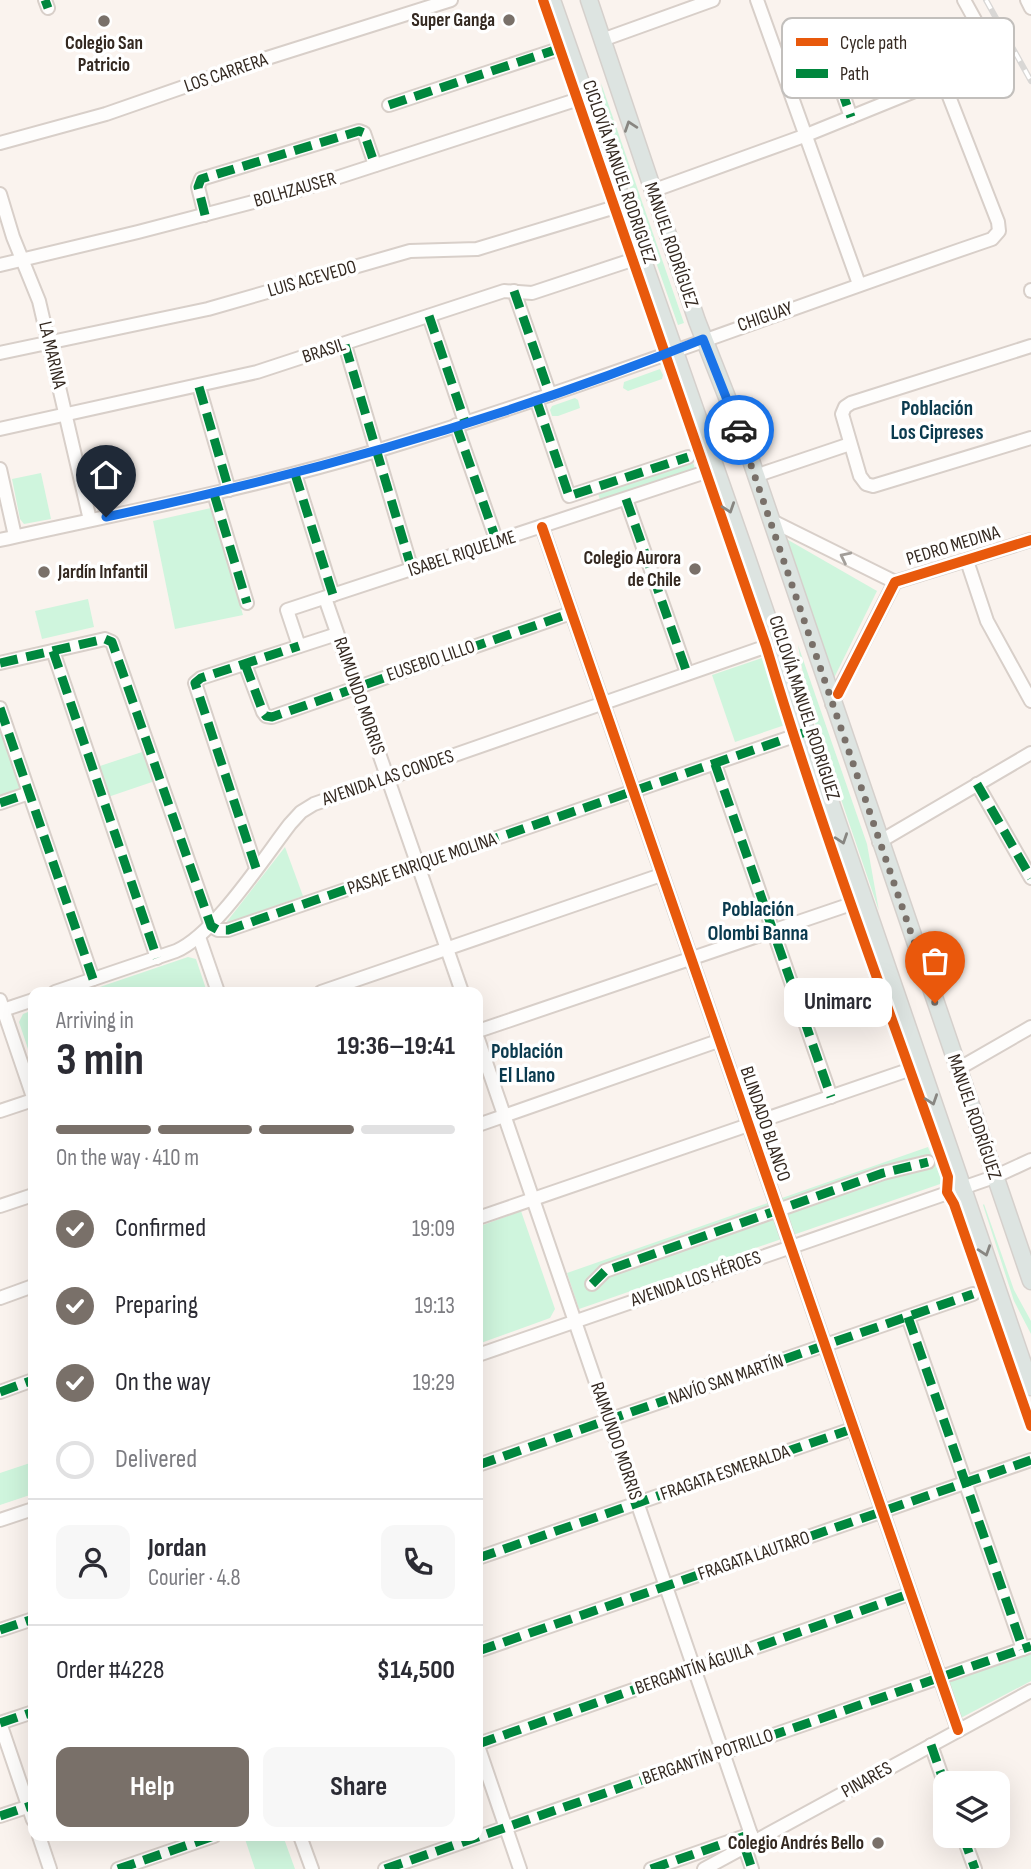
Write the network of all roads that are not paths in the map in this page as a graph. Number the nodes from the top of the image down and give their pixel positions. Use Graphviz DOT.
graph roads {
  1 [pos="450,0"];
  2 [pos="552,0"];
  3 [pos="589,0"];
  4 [pos="713,0"];
  5 [pos="757,0"];
  6 [pos="964,0"];
  7 [pos="1027,0"];
  8 [pos="1031,8"];
  9 [pos="974,18"];
  10 [pos="603,40"];
  11 [pos="568,46"];
  12 [pos="782,72"];
  13 [pos="585,97"];
  14 [pos="791,98"];
  15 [pos="844,98"];
  16 [pos="900,98"];
  17 [pos="950,98"];
  18 [pos="389,105"];
  19 [pos="851,117"];
  20 [pos="804,136"];
  21 [pos="0,143"];
  22 [pos="375,165"];
  23 [pos="652,191"];
  24 [pos="0,194"];
  25 [pos="622,205"];
  26 [pos="205,215"];
  27 [pos="641,257"];
  28 [pos="24,261"];
  29 [pos="0,265"];
  30 [pos="859,284"];
  31 [pos="514,290"];
  32 [pos="429,316"];
  33 [pos="703,339"];
  34 [pos="50,343"];
  35 [pos="345,345"];
  36 [pos="1031,346"];
  37 [pos="673,351"];
  38 [pos="0,353"];
  39 [pos="199,387"];
  40 [pos="550,395"];
  41 [pos="537,400"];
  42 [pos="66,416"];
  43 [pos="461,424"];
  44 [pos="0,429"];
  45 [pos="1031,438"];
  46 [pos="849,444"];
  47 [pos="375,451"];
  48 [pos="688,457"];
  49 [pos="715,469"];
  50 [pos="0,470"];
  51 [pos="295,474"];
  52 [pos="755,476"];
  53 [pos="229,491"];
  54 [pos="214,494"];
  55 [pos="626,499"];
  56 [pos="90,520"];
  57 [pos="770,520"];
  58 [pos="542,527"];
  59 [pos="15,536"];
  60 [pos="0,540"];
  61 [pos="1031,540"];
  62 [pos="497,542"];
  63 [pos="968,561"];
  64 [pos="412,570"];
  65 [pos="895,582"];
  66 [pos="329,596"];
  67 [pos="247,604"];
  68 [pos="571,613"];
  69 [pos="337,634"];
  70 [pos="776,643"];
  71 [pos="299,646"];
  72 [pos="53,651"];
  73 [pos="0,663"];
  74 [pos="245,664"];
  75 [pos="687,673"];
  76 [pos="356,687"];
  77 [pos="1031,701"];
  78 [pos="602,703"];
  79 [pos="832,704"];
  80 [pos="0,708"];
  81 [pos="806,732"];
  82 [pos="1031,753"];
  83 [pos="715,764"];
  84 [pos="388,778"];
  85 [pos="977,784"];
  86 [pos="29,793"];
  87 [pos="633,793"];
  88 [pos="0,803"];
  89 [pos="879,842"];
  90 [pos="418,866"];
  91 [pos="256,868"];
  92 [pos="661,875"];
  93 [pos="1031,878"];
  94 [pos="863,900"];
  95 [pos="211,926"];
  96 [pos="773,930"];
  97 [pos="199,937"];
  98 [pos="447,949"];
  99 [pos="157,958"];
  100 [pos="690,958"];
  101 [pos="93,979"];
  102 [pos="70,987"];
  103 [pos="216,987"];
  104 [pos="336,987"];
  105 [pos="460,987"];
  106 [pos="28,1001"];
  107 [pos="1,1007"];
  108 [pos="1031,1027"];
  109 [pos="483,1029"];
  110 [pos="718,1041"];
  111 [pos="483,1054"];
  112 [pos="920,1066"];
  113 [pos="958,1069"];
  114 [pos="28,1084"];
  115 [pos="831,1097"];
  116 [pos="28,1100"];
  117 [pos="0,1111"];
  118 [pos="504,1116"];
  119 [pos="483,1123"];
  120 [pos="748,1125"];
  121 [pos="1031,1160"];
  122 [pos="928,1162"];
  123 [pos="994,1177"];
  124 [pos="963,1187"];
  125 [pos="28,1197"];
  126 [pos="533,1199"];
  127 [pos="0,1206"];
  128 [pos="777,1210"];
  129 [pos="483,1216"];
  130 [pos="789,1247"];
  131 [pos="1031,1281"];
  132 [pos="592,1284"];
  133 [pos="28,1288"];
  134 [pos="973,1294"];
  135 [pos="0,1298"];
  136 [pos="908,1317"];
  137 [pos="575,1321"];
  138 [pos="824,1346"];
  139 [pos="483,1353"];
  140 [pos="28,1382"];
  141 [pos="1031,1387"];
  142 [pos="0,1391"];
  143 [pos="609,1420"];
  144 [pos="852,1429"];
  145 [pos="1031,1460"];
  146 [pos="483,1463"];
  147 [pos="965,1483"];
  148 [pos="637,1503"];
  149 [pos="28,1511"];
  150 [pos="881,1512"];
  151 [pos="0,1520"];
  152 [pos="483,1556"];
  153 [pos="666,1586"];
  154 [pos="909,1594"];
  155 [pos="28,1621"];
  156 [pos="0,1630"];
  157 [pos="1027,1647"];
  158 [pos="483,1649"];
  159 [pos="694,1669"];
  160 [pos="938,1678"];
  161 [pos="1031,1691"];
  162 [pos="28,1714"];
  163 [pos="0,1723"];
  164 [pos="958,1730"];
  165 [pos="483,1743"];
  166 [pos="931,1745"];
  167 [pos="723,1752"];
  168 [pos="483,1760"];
  169 [pos="940,1771"];
  170 [pos="28,1798"];
  171 [pos="28,1807"];
  172 [pos="0,1816"];
  173 [pos="506,1827"];
  174 [pos="483,1835"];
  175 [pos="40,1841"];
  176 [pos="199,1841"];
  177 [pos="302,1841"];
  178 [pos="466,1841"];
  179 [pos="750,1842"];
  180 [pos="967,1848"];
  181 [pos="50,1869"];
  182 [pos="118,1869"];
  183 [pos="312,1869"];
  184 [pos="385,1869"];
  185 [pos="520,1869"];
  186 [pos="651,1869"];
  187 [pos="704,1869"];
  188 [pos="751,1869"];
  189 [pos="975,1869"];
  1 -- 21 [label="street, LOS CARRERA"];
  2 -- 11 [label="main road, MANUEL RODRÍGUEZ"];
  3 -- 10 [label="main road, MANUEL RODRÍGUEZ"];
  4 -- 10 [label="street"];
  5 -- 12 [label="street"];
  6 -- 9 [label="street"];
  7 -- 8 [label="street"];
  23 -- 10 [label="main road, MANUEL RODRÍGUEZ, one-way"];
  11 -- 13 [label="main road, MANUEL RODRÍGUEZ"];
  11 -- 18 [label="street"];
  13 -- 22 [label="street, BOLHZAUSER"];
  13 -- 25 [label="main road, MANUEL RODRÍGUEZ"];
  14 -- 20 [label="street"];
  15 -- 19 [label="street"];
  16 -- 19 [label="street"];
  17 -- 30 [label="street, CHIGUAY"];
  19 -- 20 [label="street"];
  20 -- 23 [label="street"];
  20 -- 30 [label="street"];
  22 -- 26 [label="street, BOLHZAUSER"];
  22 -- 26 [label="street"];
  23 -- 33 [label="main road, MANUEL RODRÍGUEZ"];
  24 -- 28 [label="street, LA MARINA"];
  25 -- 27 [label="main road, MANUEL RODRÍGUEZ"];
  25 -- 34 [label="street, LUIS ACEVEDO"];
  26 -- 28 [label="street, BOLHZAUSER"];
  27 -- 31 [label="street, BRASIL"];
  27 -- 37 [label="main road, MANUEL RODRÍGUEZ"];
  28 -- 29 [label="street, BOLHZAUSER"];
  28 -- 34 [label="street, LA MARINA"];
  30 -- 33 [label="street, CHIGUAY"];
  31 -- 32 [label="street, BRASIL"];
  31 -- 40 [label="street"];
  32 -- 35 [label="street, BRASIL"];
  32 -- 43 [label="street"];
  33 -- 37 [label="street, CHIGUAY"];
  33 -- 52 [label="main road, MANUEL RODRÍGUEZ"];
  34 -- 38 [label="street, LUIS ACEVEDO"];
  34 -- 42 [label="street, LA MARINA"];
  35 -- 39 [label="street, BRASIL"];
  35 -- 47 [label="street"];
  36 -- 46 [label="street"];
  37 -- 40 [label="street, CHIGUAY"];
  37 -- 49 [label="main road, MANUEL RODRÍGUEZ"];
  39 -- 42 [label="street, BRASIL"];
  39 -- 53 [label="street"];
  40 -- 41 [label="street, CHIGUAY"];
  41 -- 43 [label="street, CHIGUAY"];
  41 -- 48 [label="street"];
  42 -- 44 [label="street, BRASIL"];
  42 -- 56 [label="street, LA MARINA"];
  43 -- 47 [label="street, CHIGUAY"];
  43 -- 62 [label="street"];
  45 -- 46 [label="street"];
  46 -- 52 [label="street"];
  47 -- 51 [label="street, CHIGUAY"];
  47 -- 64 [label="street"];
  49 -- 55 [label="street, ISABEL RIQUELME"];
  49 -- 70 [label="main road, MANUEL RODRÍGUEZ, one-way"];
  50 -- 59 [label="street"];
  51 -- 53 [label="street, CHIGUAY"];
  51 -- 66 [label="street, RAIMUNDO MORRIS"];
  52 -- 57 [label="main road, MANUEL RODRÍGUEZ"];
  53 -- 54 [label="street, CHIGUAY"];
  54 -- 56 [label="street, CHIGUAY"];
  54 -- 67 [label="street"];
  55 -- 58 [label="street, ISABEL RIQUELME"];
  55 -- 75 [label="street"];
  56 -- 59 [label="street, CHIGUAY"];
  65 -- 57 [label="street, PEDRO MEDINA, one-way"];
  57 -- 79 [label="main road, MANUEL RODRÍGUEZ"];
  58 -- 62 [label="street, ISABEL RIQUELME"];
  58 -- 68 [label="street, BLINDADO BLANCO"];
  59 -- 60 [label="street, CHIGUAY"];
  61 -- 63 [label="street, PEDRO MEDINA"];
  62 -- 64 [label="street, ISABEL RIQUELME"];
  63 -- 65 [label="street, PEDRO MEDINA"];
  63 -- 77 [label="street"];
  64 -- 66 [label="street, ISABEL RIQUELME"];
  65 -- 79 [label="street, PEDRO MEDINA"];
  66 -- 69 [label="street, RAIMUNDO MORRIS"];
  66 -- 71 [label="street, ISABEL RIQUELME"];
  68 -- 76 [label="street, EUSEBIO LILLO"];
  68 -- 78 [label="street, BLINDADO BLANCO"];
  69 -- 71 [label="street"];
  69 -- 76 [label="street, RAIMUNDO MORRIS"];
  70 -- 75 [label="street, AVENIDA LAS CONDES"];
  70 -- 81 [label="main road, MANUEL RODRÍGUEZ"];
  71 -- 74 [label="street"];
  72 -- 73 [label="street"];
  72 -- 95 [label="street"];
  72 -- 99 [label="street"];
  74 -- 76 [label="street, EUSEBIO LILLO"];
  74 -- 91 [label="street"];
  75 -- 78 [label="street, AVENIDA LAS CONDES"];
  76 -- 84 [label="street, RAIMUNDO MORRIS"];
  78 -- 84 [label="street, AVENIDA LAS CONDES"];
  78 -- 87 [label="street, BLINDADO BLANCO"];
  79 -- 89 [label="main road, MANUEL RODRÍGUEZ"];
  80 -- 86 [label="street"];
  81 -- 83 [label="street, PASAJE ENRIQUE MOLINA"];
  81 -- 94 [label="main road, MANUEL RODRÍGUEZ, one-way"];
  82 -- 85 [label="street"];
  83 -- 87 [label="street, PASAJE ENRIQUE MOLINA"];
  83 -- 96 [label="street"];
  84 -- 90 [label="street, RAIMUNDO MORRIS"];
  84 -- 91 [label="street, AVENIDA LAS CONDES"];
  85 -- 89 [label="street"];
  85 -- 93 [label="street"];
  86 -- 88 [label="street"];
  86 -- 101 [label="street"];
  87 -- 90 [label="street, PASAJE ENRIQUE MOLINA"];
  87 -- 92 [label="street, BLINDADO BLANCO"];
  89 -- 113 [label="main road, MANUEL RODRÍGUEZ"];
  90 -- 95 [label="street, PASAJE ENRIQUE MOLINA"];
  90 -- 98 [label="street, RAIMUNDO MORRIS"];
  91 -- 95 [label="street, AVENIDA LAS CONDES"];
  92 -- 98 [label="street"];
  92 -- 100 [label="street, BLINDADO BLANCO"];
  94 -- 96 [label="street"];
  94 -- 112 [label="main road, MANUEL RODRÍGUEZ"];
  95 -- 97 [label="street, AVENIDA LAS CONDES"];
  96 -- 100 [label="street"];
  96 -- 115 [label="street"];
  97 -- 99 [label="street, AVENIDA LAS CONDES"];
  97 -- 103 [label="street"];
  98 -- 104 [label="street"];
  98 -- 105 [label="street, RAIMUNDO MORRIS"];
  99 -- 101 [label="street, AVENIDA LAS CONDES"];
  100 -- 109 [label="street"];
  100 -- 110 [label="street, BLINDADO BLANCO"];
  101 -- 102 [label="street, AVENIDA LAS CONDES"];
  106 -- 107 [label="street"];
  107 -- 114 [label="street"];
  108 -- 113 [label="street"];
  110 -- 118 [label="street"];
  110 -- 120 [label="street, BLINDADO BLANCO"];
  111 -- 118 [label="street, RAIMUNDO MORRIS"];
  112 -- 115 [label="street"];
  112 -- 124 [label="main road, MANUEL RODRÍGUEZ, one-way"];
  113 -- 123 [label="main road, MANUEL RODRÍGUEZ"];
  115 -- 120 [label="street"];
  116 -- 117 [label="street"];
  118 -- 119 [label="street"];
  118 -- 126 [label="street, RAIMUNDO MORRIS"];
  120 -- 126 [label="street"];
  120 -- 128 [label="street, BLINDADO BLANCO"];
  121 -- 123 [label="street, AVENIDA LOS HÉROES"];
  122 -- 128 [label="street, AVENIDA LOS HÉROES"];
  123 -- 124 [label="street, AVENIDA LOS HÉROES"];
  123 -- 131 [label="main road, MANUEL RODRÍGUEZ"];
  124 -- 130 [label="street, AVENIDA LOS HÉROES"];
  124 -- 141 [label="main road, MANUEL RODRÍGUEZ, one-way"];
  125 -- 127 [label="street"];
  126 -- 129 [label="street"];
  126 -- 137 [label="street, RAIMUNDO MORRIS"];
  128 -- 130 [label="street, BLINDADO BLANCO"];
  128 -- 132 [label="street, AVENIDA LOS HÉROES"];
  130 -- 137 [label="street, AVENIDA LOS HÉROES"];
  130 -- 138 [label="street, BLINDADO BLANCO"];
  133 -- 135 [label="street"];
  134 -- 136 [label="street, NAVÍO SAN MARTÍN"];
  136 -- 138 [label="street, NAVÍO SAN MARTÍN"];
  136 -- 147 [label="street"];
  137 -- 139 [label="street, AVENIDA LOS HÉROES"];
  137 -- 143 [label="street, RAIMUNDO MORRIS"];
  138 -- 143 [label="street, NAVÍO SAN MARTÍN"];
  138 -- 144 [label="street, BLINDADO BLANCO"];
  140 -- 142 [label="street"];
  143 -- 146 [label="street, NAVÍO SAN MARTÍN"];
  143 -- 148 [label="street, RAIMUNDO MORRIS"];
  144 -- 148 [label="street, FRAGATA ESMERALDA"];
  144 -- 150 [label="street, BLINDADO BLANCO"];
  145 -- 147 [label="street, FRAGATA LAUTARO"];
  147 -- 150 [label="street, FRAGATA LAUTARO"];
  147 -- 157 [label="street"];
  148 -- 152 [label="street, FRAGATA ESMERALDA"];
  148 -- 153 [label="street, RAIMUNDO MORRIS"];
  149 -- 151 [label="street"];
  150 -- 153 [label="street, FRAGATA LAUTARO"];
  150 -- 154 [label="street, BLINDADO BLANCO"];
  153 -- 158 [label="street, FRAGATA LAUTARO"];
  153 -- 159 [label="street, RAIMUNDO MORRIS"];
  154 -- 159 [label="street, BERGANTÍN ÁGUILA"];
  154 -- 160 [label="street, BLINDADO BLANCO"];
  155 -- 156 [label="street"];
  157 -- 160 [label="street, BERGANTÍN POTRILLO"];
  159 -- 165 [label="street, BERGANTÍN ÁGUILA"];
  159 -- 167 [label="street, RAIMUNDO MORRIS"];
  160 -- 164 [label="street, BLINDADO BLANCO"];
  160 -- 167 [label="street, BERGANTÍN POTRILLO"];
  161 -- 164 [label="street, PINARES"];
  162 -- 163 [label="street"];
  163 -- 170 [label="street"];
  164 -- 166 [label="street, PINARES"];
  166 -- 169 [label="street"];
  166 -- 179 [label="street, PINARES"];
  167 -- 173 [label="street, BERGANTÍN POTRILLO"];
  167 -- 179 [label="street, RAIMUNDO MORRIS"];
  168 -- 173 [label="street"];
  171 -- 172 [label="street"];
  173 -- 174 [label="street, BERGANTÍN POTRILLO"];
  173 -- 185 [label="street"];
  175 -- 181 [label="street"];
  176 -- 182 [label="street"];
  177 -- 183 [label="street"];
  178 -- 184 [label="street, BERGANTÍN POTRILLO"];
  179 -- 186 [label="street"];
  179 -- 187 [label="street, PINARES"];
  179 -- 188 [label="street, RAIMUNDO MORRIS"];
  180 -- 189 [label="street"];
}
